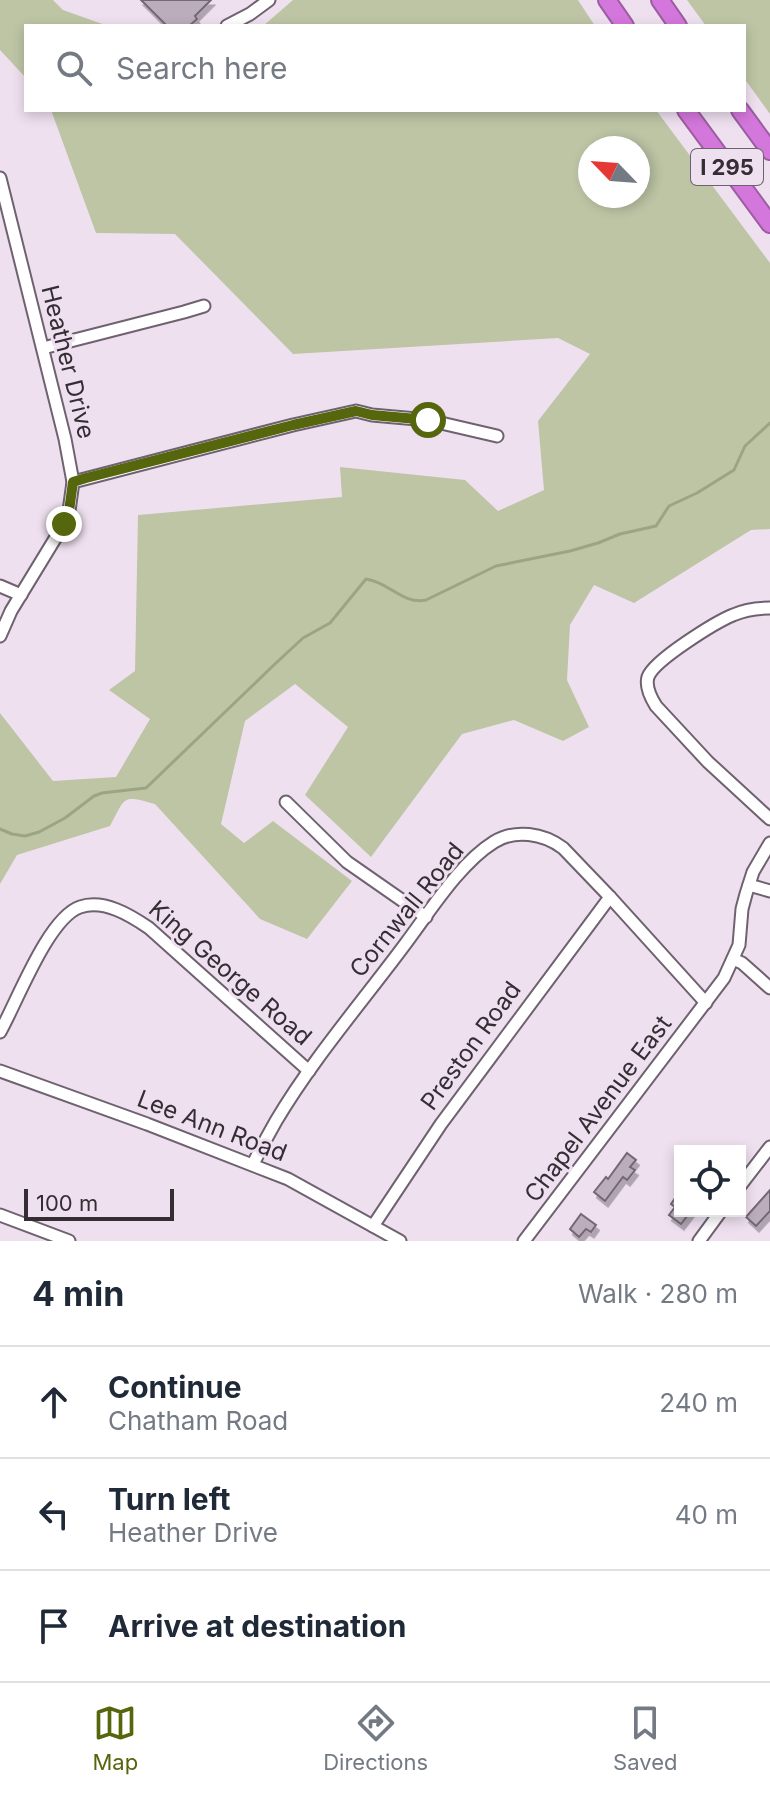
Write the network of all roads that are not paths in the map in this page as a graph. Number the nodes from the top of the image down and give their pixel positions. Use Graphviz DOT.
graph roads {
  1 [pos="269,0"];
  2 [pos="607,0"];
  3 [pos="660,0"];
  4 [pos="231,24"];
  5 [pos="624,24"];
  6 [pos="677,24"];
  7 [pos="687,112"];
  8 [pos="741,112"];
  9 [pos="770,151"];
  10 [pos="0,178"];
  11 [pos="770,224"];
  12 [pos="204,306"];
  13 [pos="43,348"];
  14 [pos="497,436"];
  15 [pos="73,482"];
  16 [pos="0,586"];
  17 [pos="21,595"];
  18 [pos="770,608"];
  19 [pos="0,636"];
  20 [pos="286,802"];
  21 [pos="770,819"];
  22 [pos="770,843"];
  23 [pos="749,885"];
  24 [pos="770,891"];
  25 [pos="610,897"];
  26 [pos="426,917"];
  27 [pos="733,959"];
  28 [pos="770,988"];
  29 [pos="706,1003"];
  30 [pos="0,1032"];
  31 [pos="0,1071"];
  32 [pos="309,1071"];
  33 [pos="770,1147"];
  34 [pos="253,1164"];
  35 [pos="746,1178"];
  36 [pos="0,1215"];
  37 [pos="717,1217"];
  38 [pos="373,1226"];
  39 [pos="69,1241"];
  40 [pos="400,1241"];
  41 [pos="524,1241"];
  42 [pos="699,1241"];
  1 -- 4 [label="street"];
  2 -- 5 [label="highway"];
  3 -- 6 [label="highway"];
  7 -- 11 [label="highway, I 295"];
  8 -- 9 [label="highway, I 295"];
  10 -- 13 [label="street, Heather Drive"];
  12 -- 13 [label="street"];
  13 -- 15 [label="street, Heather Drive"];
  14 -- 15 [label="street"];
  15 -- 17 [label="street, Heather Drive"];
  16 -- 17 [label="street"];
  17 -- 19 [label="street, Heather Drive"];
  18 -- 21 [label="street"];
  20 -- 26 [label="street"];
  22 -- 23 [label="street"];
  23 -- 24 [label="street"];
  23 -- 27 [label="street"];
  25 -- 26 [label="street, Cornwall Road"];
  25 -- 29 [label="street, Cornwall Road"];
  25 -- 38 [label="street, Preston Road"];
  26 -- 32 [label="street, Cornwall Road"];
  27 -- 28 [label="street"];
  27 -- 29 [label="street, Chapel Avenue East"];
  29 -- 41 [label="street, Chapel Avenue East"];
  30 -- 32 [label="street, King George Road"];
  31 -- 34 [label="street, Lee Ann Road"];
  32 -- 34 [label="street, Cornwall Road"];
  33 -- 35 [label="street"];
  34 -- 38 [label="street, Lee Ann Road"];
  36 -- 39 [label="street"];
  37 -- 42 [label="street"];
  38 -- 40 [label="street, Lee Ann Road"];
}
